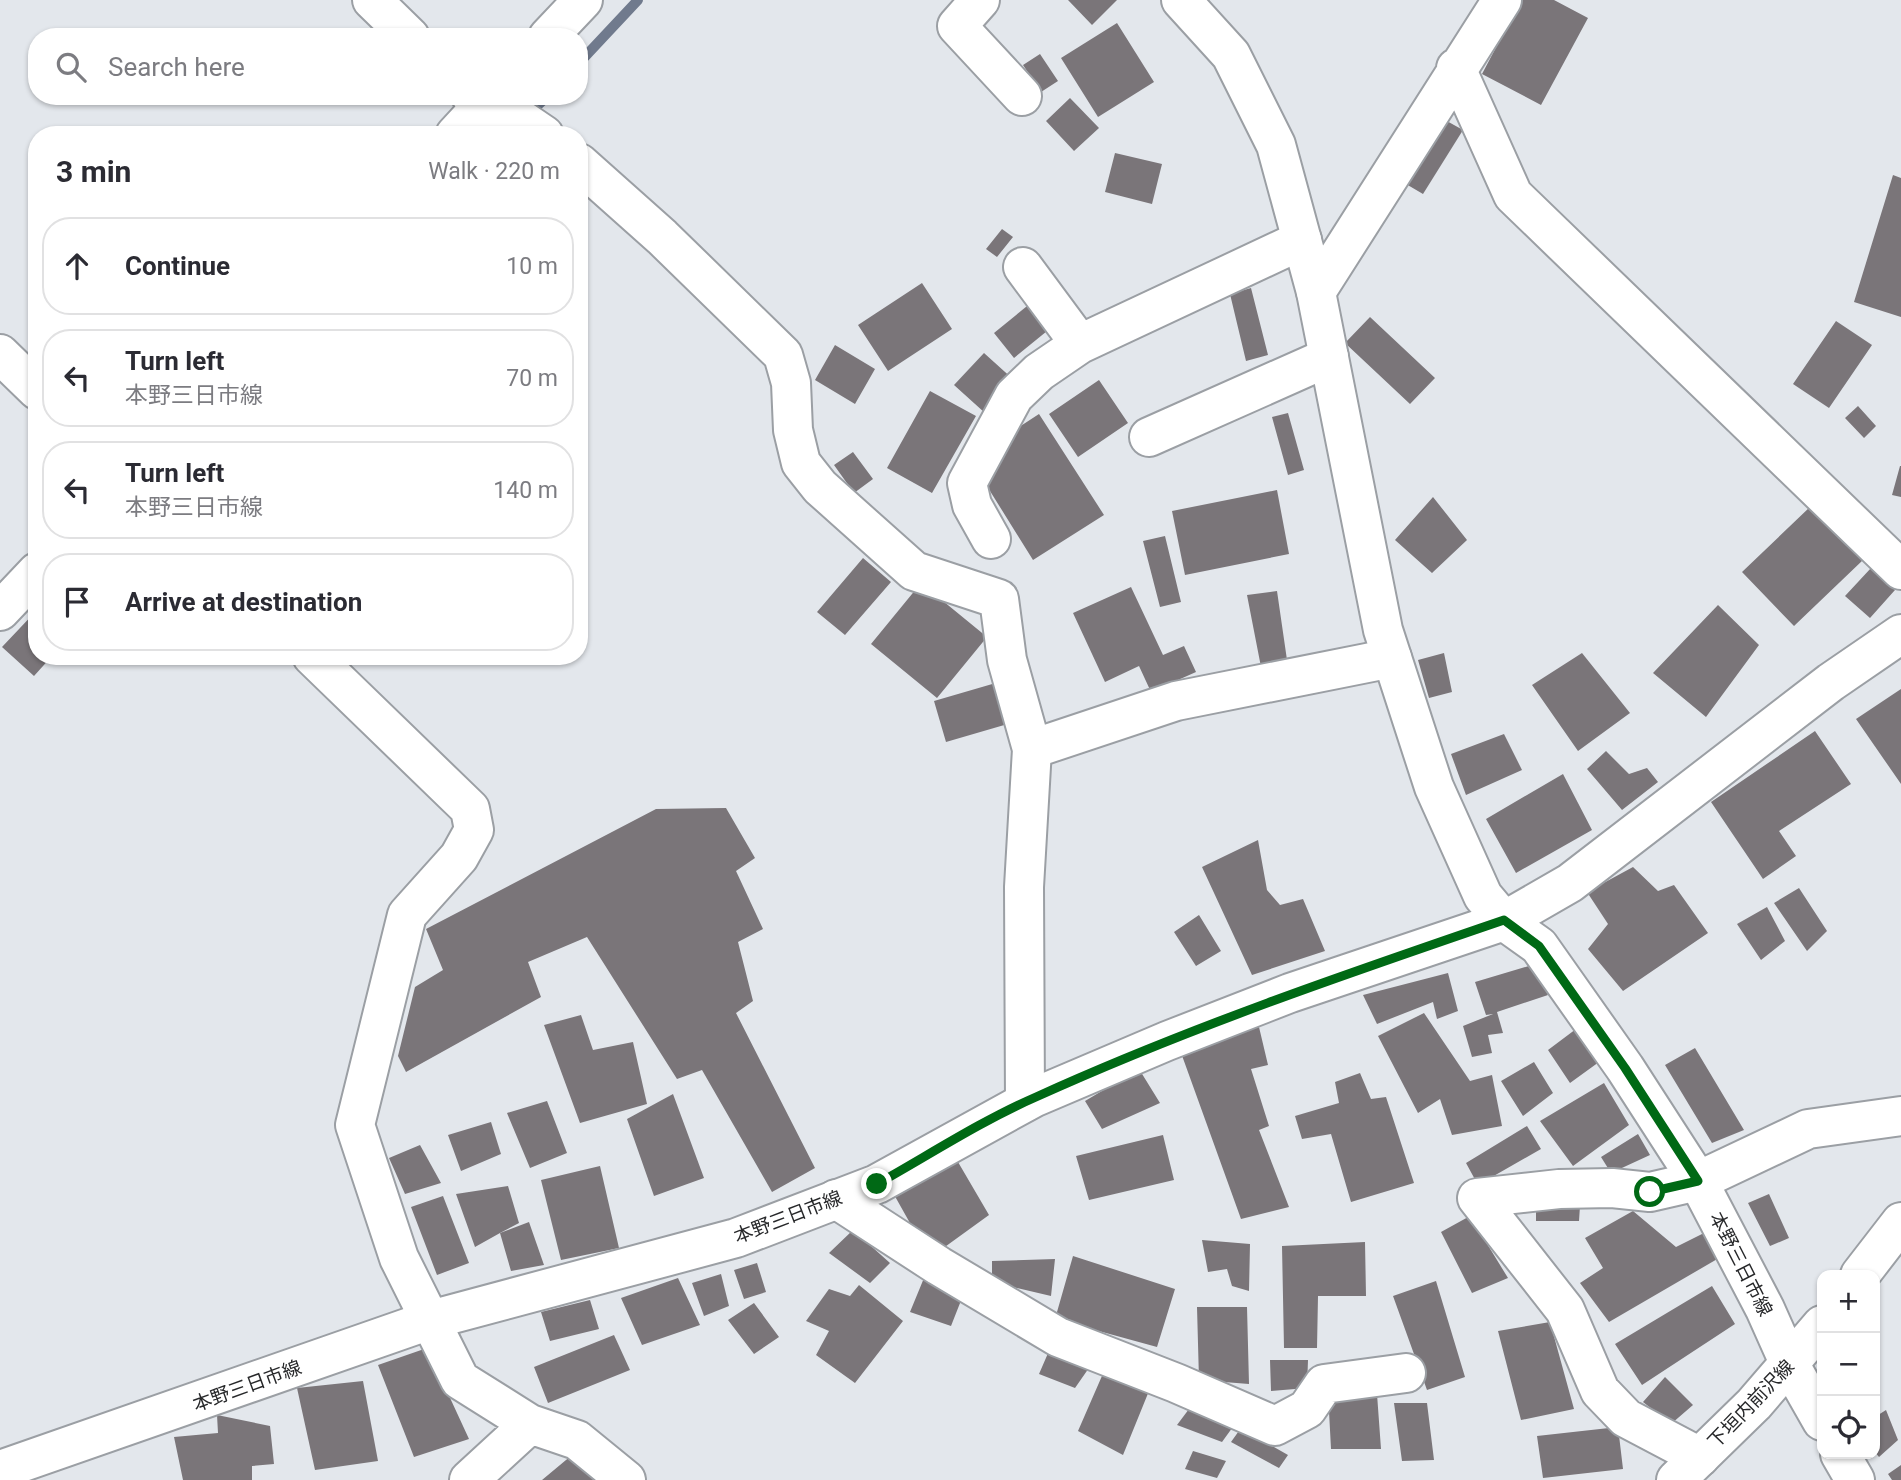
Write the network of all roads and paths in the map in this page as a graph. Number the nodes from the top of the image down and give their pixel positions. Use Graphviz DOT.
graph roads {
  1 [pos="372,0"];
  2 [pos="583,0"];
  3 [pos="981,0"];
  4 [pos="1181,0"];
  5 [pos="1502,0"];
  6 [pos="401,28"];
  7 [pos="557,28"];
  8 [pos="1456,68"];
  9 [pos="1022,96"];
  10 [pos="477,105"];
  11 [pos="492,105"];
  12 [pos="462,126"];
  13 [pos="531,126"];
  14 [pos="588,171"];
  15 [pos="1302,240"];
  16 [pos="1023,267"];
  17 [pos="1316,292"];
  18 [pos="1080,344"];
  19 [pos="0,354"];
  20 [pos="1329,357"];
  21 [pos="28,381"];
  22 [pos="1149,437"];
  23 [pos="991,539"];
  24 [pos="1901,570"];
  25 [pos="28,581"];
  26 [pos="0,611"];
  27 [pos="1901,634"];
  28 [pos="1392,658"];
  29 [pos="321,665"];
  30 [pos="1032,749"];
  31 [pos="1504,920"];
  32 [pos="1025,1102"];
  33 [pos="1901,1116"];
  34 [pos="1698,1181"];
  35 [pos="836,1199"];
  36 [pos="1901,1222"];
  37 [pos="1864,1270"];
  38 [pos="430,1321"];
  39 [pos="1817,1331"];
  40 [pos="1790,1365"];
  41 [pos="1406,1373"];
  42 [pos="1817,1412"];
  43 [pos="530,1424"];
  44 [pos="1843,1459"];
  45 [pos="1688,1469"];
  46 [pos="0,1470"];
  47 [pos="469,1480"];
  48 [pos="626,1480"];
  49 [pos="1855,1480"];
  1 -- 6 [label="street"];
  2 -- 7 [label="street"];
  3 -- 9 [label="street"];
  4 -- 15 [label="street"];
  5 -- 8 [label="street"];
  8 -- 17 [label="street"];
  8 -- 24 [label="street"];
  10 -- 12 [label="street"];
  11 -- 13 [label="street"];
  14 -- 30 [label="street"];
  15 -- 17 [label="street"];
  15 -- 18 [label="street"];
  16 -- 18 [label="street"];
  17 -- 20 [label="street"];
  18 -- 23 [label="street"];
  19 -- 21 [label="street"];
  20 -- 22 [label="street"];
  20 -- 28 [label="street"];
  25 -- 26 [label="street"];
  27 -- 31 [label="street"];
  28 -- 30 [label="street"];
  28 -- 31 [label="street"];
  29 -- 38 [label="street"];
  30 -- 32 [label="street"];
  31 -- 32 [label="street, 本野三日市線"];
  31 -- 34 [label="street, 本野三日市線"];
  32 -- 35 [label="street, 本野三日市線"];
  33 -- 34 [label="street"];
  34 -- 40 [label="street, 本野三日市線"];
  34 -- 45 [label="street"];
  35 -- 38 [label="street, 本野三日市線"];
  35 -- 41 [label="street"];
  36 -- 37 [label="street"];
  38 -- 43 [label="street"];
  38 -- 46 [label="street, 本野三日市線"];
  39 -- 40 [label="street, 下垣内前沢線"];
  40 -- 42 [label="street, 本野三日市線"];
  40 -- 45 [label="street, 下垣内前沢線"];
  43 -- 47 [label="street"];
  43 -- 48 [label="street"];
  44 -- 49 [label="street"];
}
